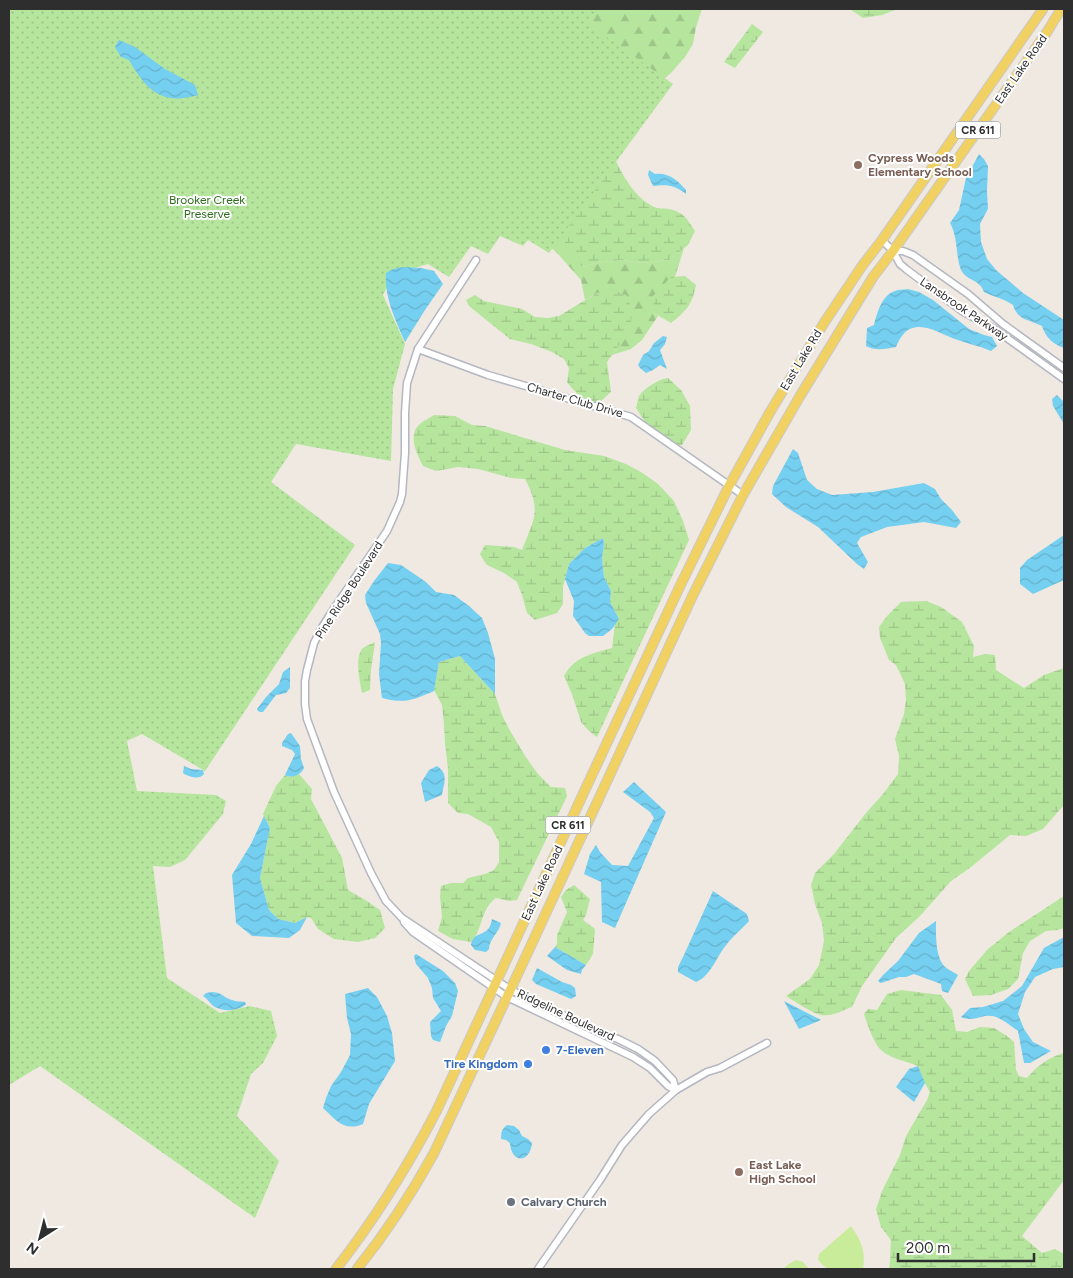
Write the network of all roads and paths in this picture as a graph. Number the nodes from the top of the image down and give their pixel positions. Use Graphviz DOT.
graph roads {
  1 [pos="1043,9"];
  2 [pos="1061,9"];
  3 [pos="882,240"];
  4 [pos="893,251"];
  5 [pos="476,260"];
  6 [pos="418,349"];
  7 [pos="1064,368"];
  8 [pos="1064,379"];
  9 [pos="729,486"];
  10 [pos="743,494"];
  11 [pos="495,984"];
  12 [pos="509,993"];
  13 [pos="767,1043"];
  14 [pos="676,1090"];
  15 [pos="336,1269"];
  16 [pos="357,1269"];
  17 [pos="538,1269"];
  1 -- 3 [label="main road, CR 611"];
  2 -- 4 [label="main road, East Lake Road / CR 611"];
  3 -- 4 [label="street"];
  3 -- 9 [label="main road, East Lake Rd / CR 611"];
  4 -- 7 [label="street, Lansbrook Parkway"];
  4 -- 8 [label="street, Lansbrook Parkway"];
  4 -- 10 [label="main road, East Lake Rd / CR 611"];
  5 -- 6 [label="street, Pine Ridge Boulevard"];
  6 -- 9 [label="street, Charter Club Drive"];
  6 -- 11 [label="street, Pine Ridge Boulevard"];
  9 -- 10 [label="street, Charter Club Drive"];
  9 -- 11 [label="main road, East Lake Road / CR 611"];
  10 -- 12 [label="main road, East Lake Road / CR 611"];
  11 -- 12 [label="street, Ridgeline Boulevard"];
  11 -- 15 [label="main road, East Lake Road / CR 611"];
  12 -- 14 [label="street, Ridgeline Boulevard"];
  12 -- 16 [label="main road, East Lake Road / CR 611"];
  13 -- 14 [label="street"];
  14 -- 17 [label="street"];
}
